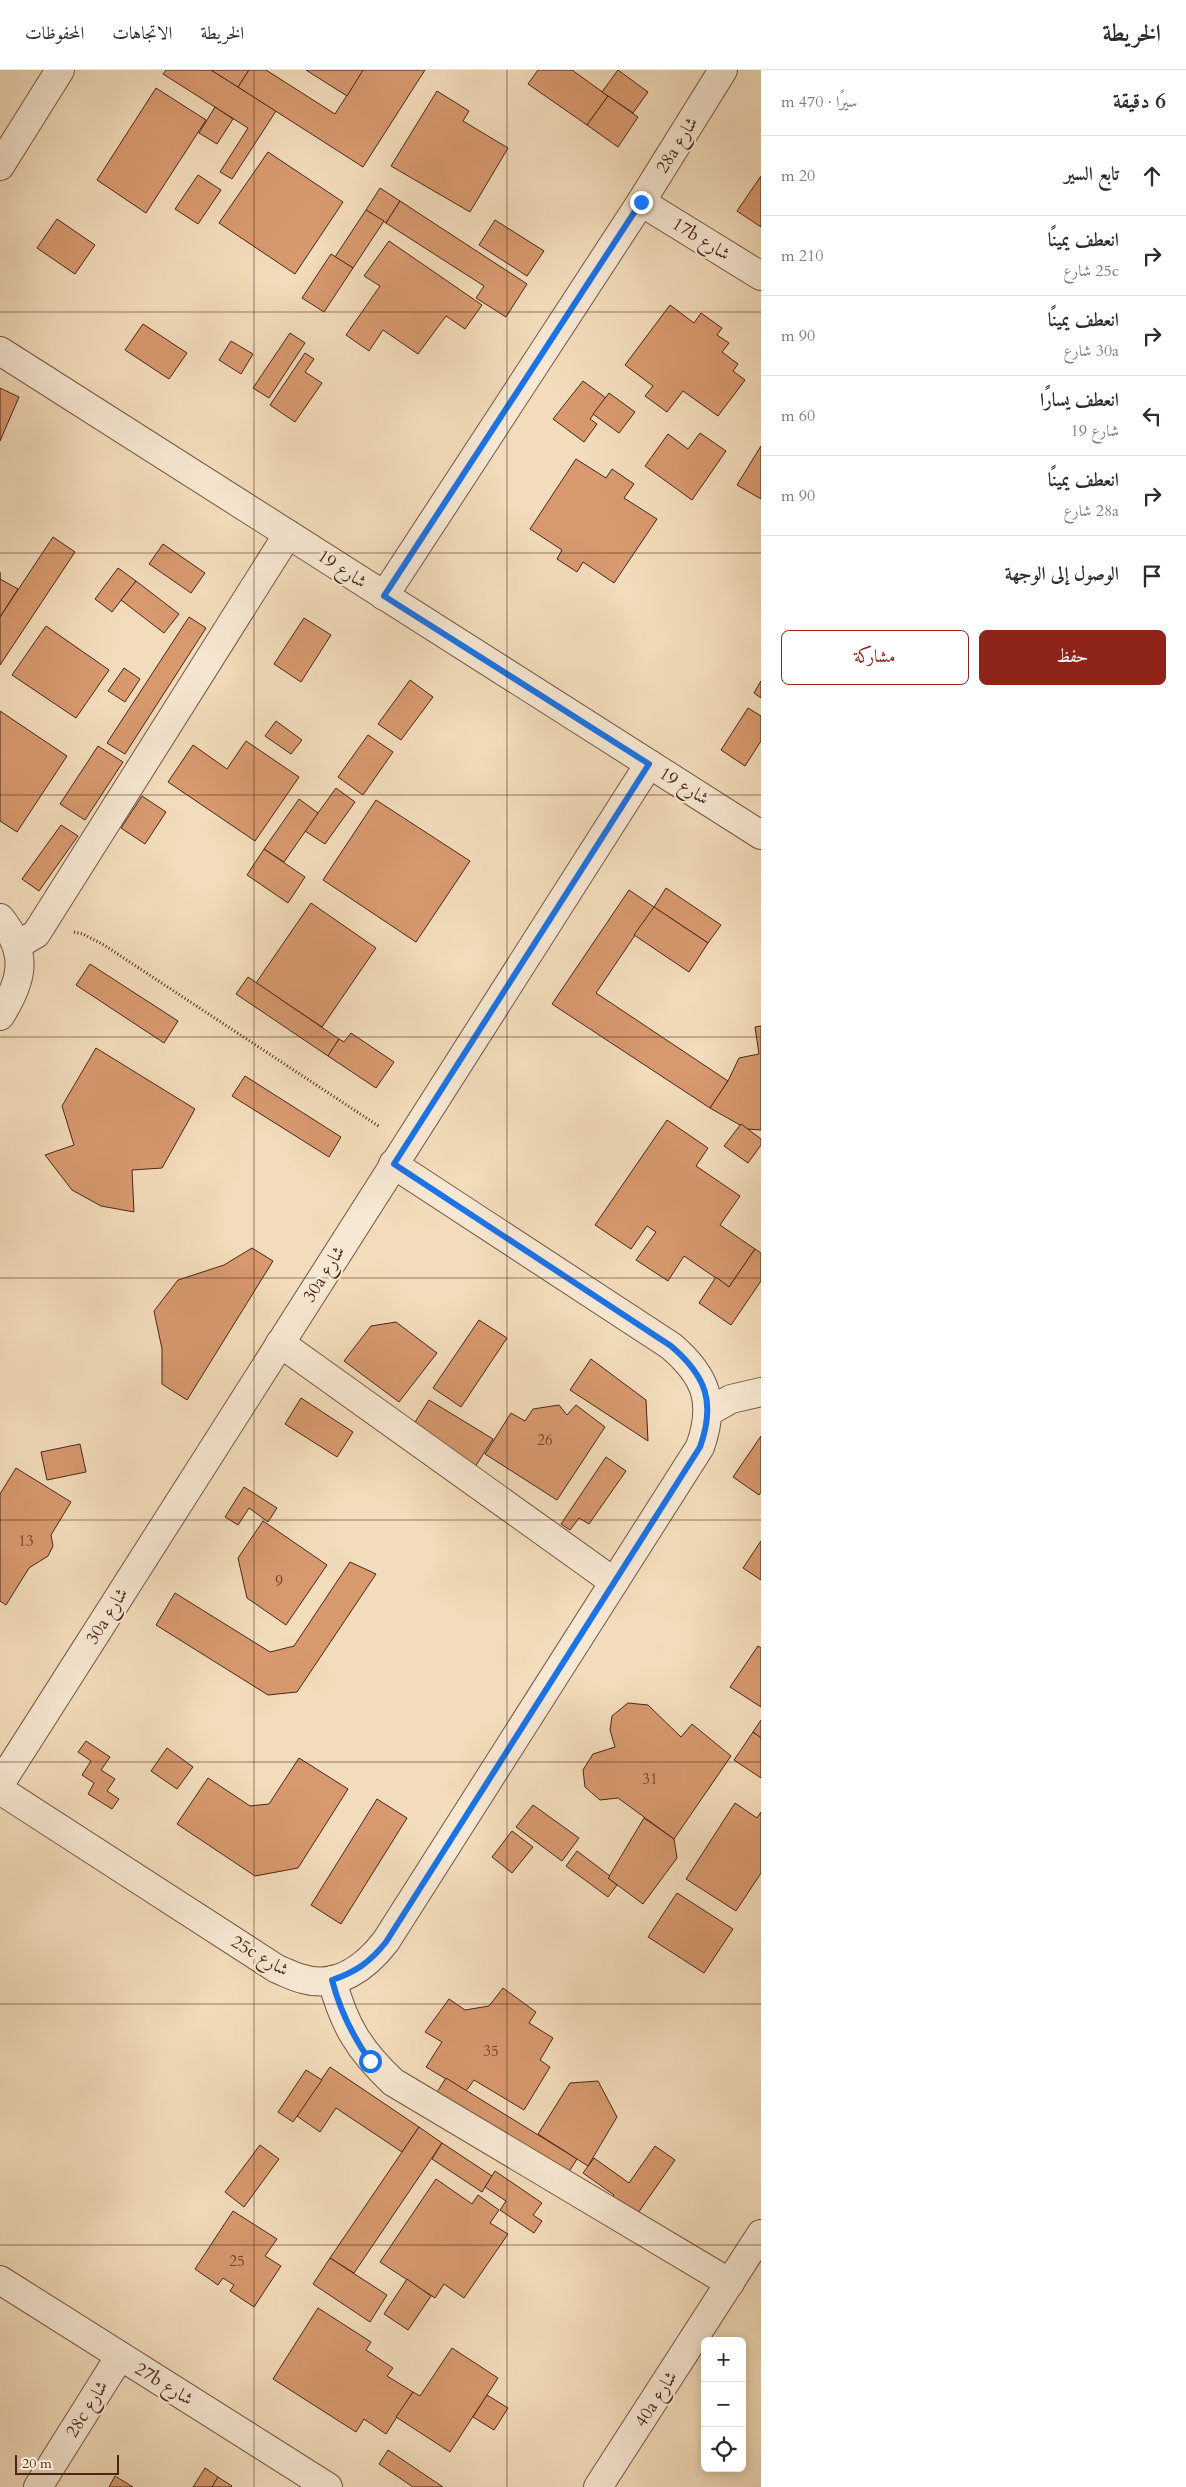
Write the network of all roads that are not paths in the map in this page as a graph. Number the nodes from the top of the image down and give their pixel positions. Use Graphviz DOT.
graph roads {
  1 [pos="60,70"];
  2 [pos="723,70"];
  3 [pos="0,166"];
  4 [pos="641,202"];
  5 [pos="761,276"];
  6 [pos="0,351"];
  7 [pos="288,534"];
  8 [pos="384,596"];
  9 [pos="649,764"];
  10 [pos="761,835"];
  11 [pos="0,918"];
  12 [pos="27,940"];
  13 [pos="0,1016"];
  14 [pos="400,1154"];
  15 [pos="280,1343"];
  16 [pos="761,1392"];
  17 [pos="708,1412"];
  18 [pos="614,1582"];
  19 [pos="0,1784"];
  20 [pos="0,1790"];
  21 [pos="332,1980"];
  22 [pos="761,2234"];
  23 [pos="0,2280"];
  24 [pos="730,2283"];
  25 [pos="120,2356"];
  26 [pos="38,2487"];
  27 [pos="328,2487"];
  28 [pos="598,2487"];
  1 -- 3 [label="street"];
  2 -- 4 [label="street, 28a شارع"];
  4 -- 5 [label="street, 17b شارع"];
  4 -- 8 [label="street, 28a شارع"];
  6 -- 7 [label="street, شارع 19"];
  7 -- 8 [label="street, شارع 19"];
  7 -- 12 [label="street"];
  8 -- 9 [label="street, شارع 19"];
  9 -- 10 [label="street, شارع 19"];
  9 -- 14 [label="street, 30a شارع"];
  11 -- 12 [label="street"];
  12 -- 13 [label="street"];
  14 -- 15 [label="street, 30a شارع"];
  14 -- 17 [label="street, 25c شارع"];
  15 -- 18 [label="street"];
  15 -- 19 [label="street, 30a شارع"];
  16 -- 17 [label="street"];
  17 -- 18 [label="street, 25c شارع"];
  18 -- 21 [label="street, 25c شارع"];
  20 -- 21 [label="street, 25c شارع"];
  21 -- 24 [label="street"];
  22 -- 24 [label="street, 40a شارع"];
  23 -- 25 [label="street, 27b شارع"];
  24 -- 28 [label="street, 40a شارع"];
  25 -- 26 [label="street, 28c شارع"];
  25 -- 27 [label="street, 27b شارع"];
}
